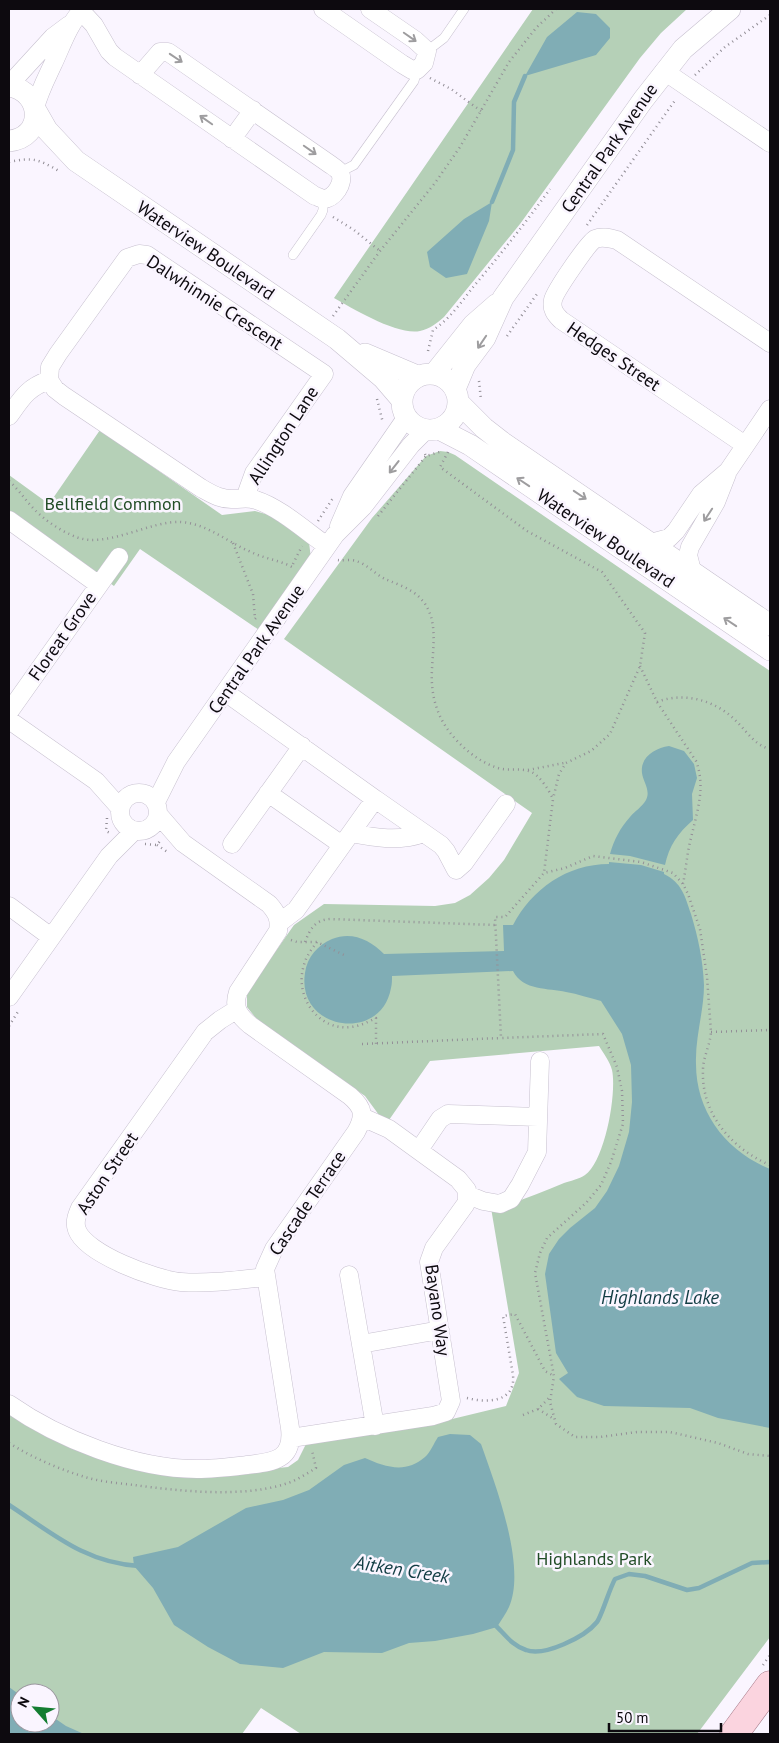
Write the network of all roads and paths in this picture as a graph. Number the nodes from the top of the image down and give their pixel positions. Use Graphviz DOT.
graph roads {
  1 [pos="323,9"];
  2 [pos="370,9"];
  3 [pos="464,9"];
  4 [pos="556,9"];
  5 [pos="730,9"];
  6 [pos="78,14"];
  7 [pos="770,16"];
  8 [pos="428,51"];
  9 [pos="38,54"];
  10 [pos="53,66"];
  11 [pos="417,70"];
  12 [pos="664,71"];
  13 [pos="140,75"];
  14 [pos="9,86"];
  15 [pos="686,86"];
  16 [pos="35,109"];
  17 [pos="253,110"];
  18 [pos="481,111"];
  19 [pos="232,139"];
  20 [pos="12,141"];
  21 [pos="770,143"];
  22 [pos="76,160"];
  23 [pos="340,172"];
  24 [pos="550,189"];
  25 [pos="323,205"];
  26 [pos="587,225"];
  27 [pos="380,251"];
  28 [pos="293,255"];
  29 [pos="540,290"];
  30 [pos="503,298"];
  31 [pos="330,334"];
  32 [pos="506,338"];
  33 [pos="770,343"];
  34 [pos="428,352"];
  35 [pos="324,374"];
  36 [pos="425,375"];
  37 [pos="479,377"];
  38 [pos="49,380"];
  39 [pos="462,403"];
  40 [pos="403,408"];
  41 [pos="770,409"];
  42 [pos="9,416"];
  43 [pos="441,432"];
  44 [pos="746,445"];
  45 [pos="728,471"];
  46 [pos="9,481"];
  47 [pos="244,498"];
  48 [pos="9,520"];
  49 [pos="651,543"];
  50 [pos="333,547"];
  51 [pos="119,557"];
  52 [pos="692,571"];
  53 [pos="307,576"];
  54 [pos="99,585"];
  55 [pos="770,624"];
  56 [pos="770,650"];
  57 [pos="640,666"];
  58 [pos="225,692"];
  59 [pos="657,702"];
  60 [pos="9,712"];
  61 [pos="9,720"];
  62 [pos="302,746"];
  63 [pos="770,749"];
  64 [pos="566,763"];
  65 [pos="528,770"];
  66 [pos="268,793"];
  67 [pos="375,799"];
  68 [pos="553,799"];
  69 [pos="506,804"];
  70 [pos="139,812"];
  71 [pos="424,833"];
  72 [pos="346,839"];
  73 [pos="232,844"];
  74 [pos="544,874"];
  75 [pos="683,884"];
  76 [pos="9,906"];
  77 [pos="279,923"];
  78 [pos="495,925"];
  79 [pos="51,936"];
  80 [pos="293,941"];
  81 [pos="305,942"];
  82 [pos="318,942"];
  83 [pos="346,956"];
  84 [pos="9,997"];
  85 [pos="236,1010"];
  86 [pos="770,1030"];
  87 [pos="711,1032"];
  88 [pos="501,1038"];
  89 [pos="362,1044"];
  90 [pos="376,1044"];
  91 [pos="540,1061"];
  92 [pos="362,1117"];
  93 [pos="538,1117"];
  94 [pos="419,1150"];
  95 [pos="770,1165"];
  96 [pos="468,1195"];
  97 [pos="349,1275"];
  98 [pos="265,1277"];
  99 [pos="440,1330"];
  100 [pos="361,1344"];
  101 [pos="554,1376"];
  102 [pos="452,1396"];
  103 [pos="551,1396"];
  104 [pos="9,1404"];
  105 [pos="538,1409"];
  106 [pos="523,1415"];
  107 [pos="555,1419"];
  108 [pos="375,1426"];
  109 [pos="292,1438"];
  110 [pos="770,1456"];
  111 [pos="770,1685"];
  112 [pos="734,1734"];
  1 -- 11 [label="street"];
  2 -- 8 [label="street, one-way"];
  3 -- 8 [label="lane"];
  4 -- 18 [label="path"];
  5 -- 12 [label="street, Central Park Avenue"];
  6 -- 9 [label="street"];
  6 -- 10 [label="street"];
  6 -- 13 [label="street"];
  7 -- 15 [label="path"];
  8 -- 11 [label="street"];
  9 -- 10 [label="street"];
  9 -- 14 [label="street"];
  10 -- 16 [label="street"];
  11 -- 18 [label="path"];
  11 -- 23 [label="lane"];
  12 -- 15 [label="street"];
  12 -- 30 [label="street, Central Park Avenue"];
  13 -- 17 [label="street, one-way"];
  19 -- 13 [label="street, one-way"];
  14 -- 16 [label="street, Waterview Boulevard"];
  15 -- 21 [label="street"];
  15 -- 26 [label="path"];
  16 -- 20 [label="street"];
  16 -- 22 [label="street, Waterview Boulevard"];
  17 -- 19 [label="street"];
  17 -- 23 [label="street, one-way"];
  18 -- 27 [label="path"];
  19 -- 25 [label="street"];
  20 -- 22 [label="street, Waterview Boulevard"];
  22 -- 31 [label="street, Waterview Boulevard"];
  23 -- 25 [label="street"];
  24 -- 34 [label="path"];
  25 -- 27 [label="path"];
  25 -- 28 [label="lane"];
  27 -- 31 [label="path"];
  29 -- 32 [label="path"];
  30 -- 36 [label="street, Central Park Avenue"];
  30 -- 39 [label="street, Central Park Avenue, one-way"];
  31 -- 36 [label="street, Waterview Boulevard"];
  31 -- 40 [label="street, Waterview Boulevard"];
  33 -- 44 [label="street, Hedges Street"];
  35 -- 38 [label="street, Dalwhinnie Crescent"];
  35 -- 47 [label="street, Allington Lane"];
  36 -- 39 [label="street"];
  36 -- 40 [label="street"];
  37 -- 39 [label="path"];
  38 -- 42 [label="street"];
  38 -- 47 [label="street"];
  39 -- 43 [label="street"];
  39 -- 49 [label="street, Waterview Boulevard, one-way"];
  40 -- 43 [label="street"];
  40 -- 50 [label="street, Central Park Avenue"];
  41 -- 44 [label="street"];
  43 -- 50 [label="street, Central Park Avenue, one-way"];
  56 -- 43 [label="street, Waterview Boulevard, one-way"];
  43 -- 57 [label="path"];
  44 -- 45 [label="street"];
  45 -- 49 [label="street"];
  45 -- 52 [label="street, one-way"];
  46 -- 53 [label="path"];
  47 -- 50 [label="street"];
  48 -- 54 [label="street, Floreat Grove"];
  49 -- 52 [label="street, Waterview Boulevard"];
  50 -- 53 [label="street, Central Park Avenue"];
  50 -- 65 [label="path"];
  51 -- 54 [label="street, Floreat Grove"];
  52 -- 55 [label="street, Waterview Boulevard"];
  53 -- 58 [label="street, Central Park Avenue"];
  54 -- 60 [label="street, Floreat Grove"];
  57 -- 59 [label="path"];
  57 -- 64 [label="path"];
  58 -- 62 [label="street"];
  58 -- 70 [label="street, Central Park Avenue"];
  59 -- 63 [label="path"];
  59 -- 75 [label="path"];
  61 -- 70 [label="street"];
  62 -- 66 [label="street"];
  62 -- 67 [label="street"];
  64 -- 65 [label="path"];
  64 -- 68 [label="path"];
  65 -- 68 [label="path"];
  66 -- 72 [label="street"];
  66 -- 73 [label="street"];
  67 -- 71 [label="street"];
  67 -- 72 [label="street"];
  68 -- 74 [label="path"];
  69 -- 71 [label="street"];
  70 -- 77 [label="street"];
  70 -- 79 [label="street, Central Park Avenue"];
  71 -- 72 [label="street"];
  72 -- 77 [label="street"];
  74 -- 75 [label="path"];
  74 -- 78 [label="path"];
  75 -- 87 [label="path"];
  76 -- 79 [label="street"];
  77 -- 85 [label="street"];
  78 -- 81 [label="path"];
  78 -- 88 [label="path"];
  79 -- 84 [label="street, Central Park Avenue"];
  80 -- 81 [label="path"];
  81 -- 82 [label="path"];
  82 -- 83 [label="path"];
  82 -- 90 [label="path"];
  85 -- 92 [label="street"];
  85 -- 98 [label="street, Aston Street"];
  86 -- 87 [label="path"];
  87 -- 95 [label="path"];
  88 -- 90 [label="path"];
  88 -- 101 [label="path"];
  89 -- 90 [label="path"];
  91 -- 93 [label="street"];
  92 -- 94 [label="street"];
  92 -- 98 [label="street, Cascade Terrace"];
  93 -- 94 [label="street"];
  93 -- 96 [label="street"];
  94 -- 96 [label="street"];
  96 -- 99 [label="street, Bayano Way"];
  97 -- 100 [label="street"];
  98 -- 109 [label="street, Cascade Terrace"];
  99 -- 100 [label="street"];
  99 -- 102 [label="street, Bayano Way"];
  100 -- 108 [label="street"];
  101 -- 102 [label="path"];
  101 -- 103 [label="path"];
  102 -- 108 [label="street"];
  103 -- 105 [label="path"];
  103 -- 107 [label="path"];
  104 -- 109 [label="street"];
  105 -- 106 [label="path"];
  105 -- 107 [label="path"];
  107 -- 110 [label="path"];
  108 -- 109 [label="street"];
  111 -- 112 [label="main road"];
}
